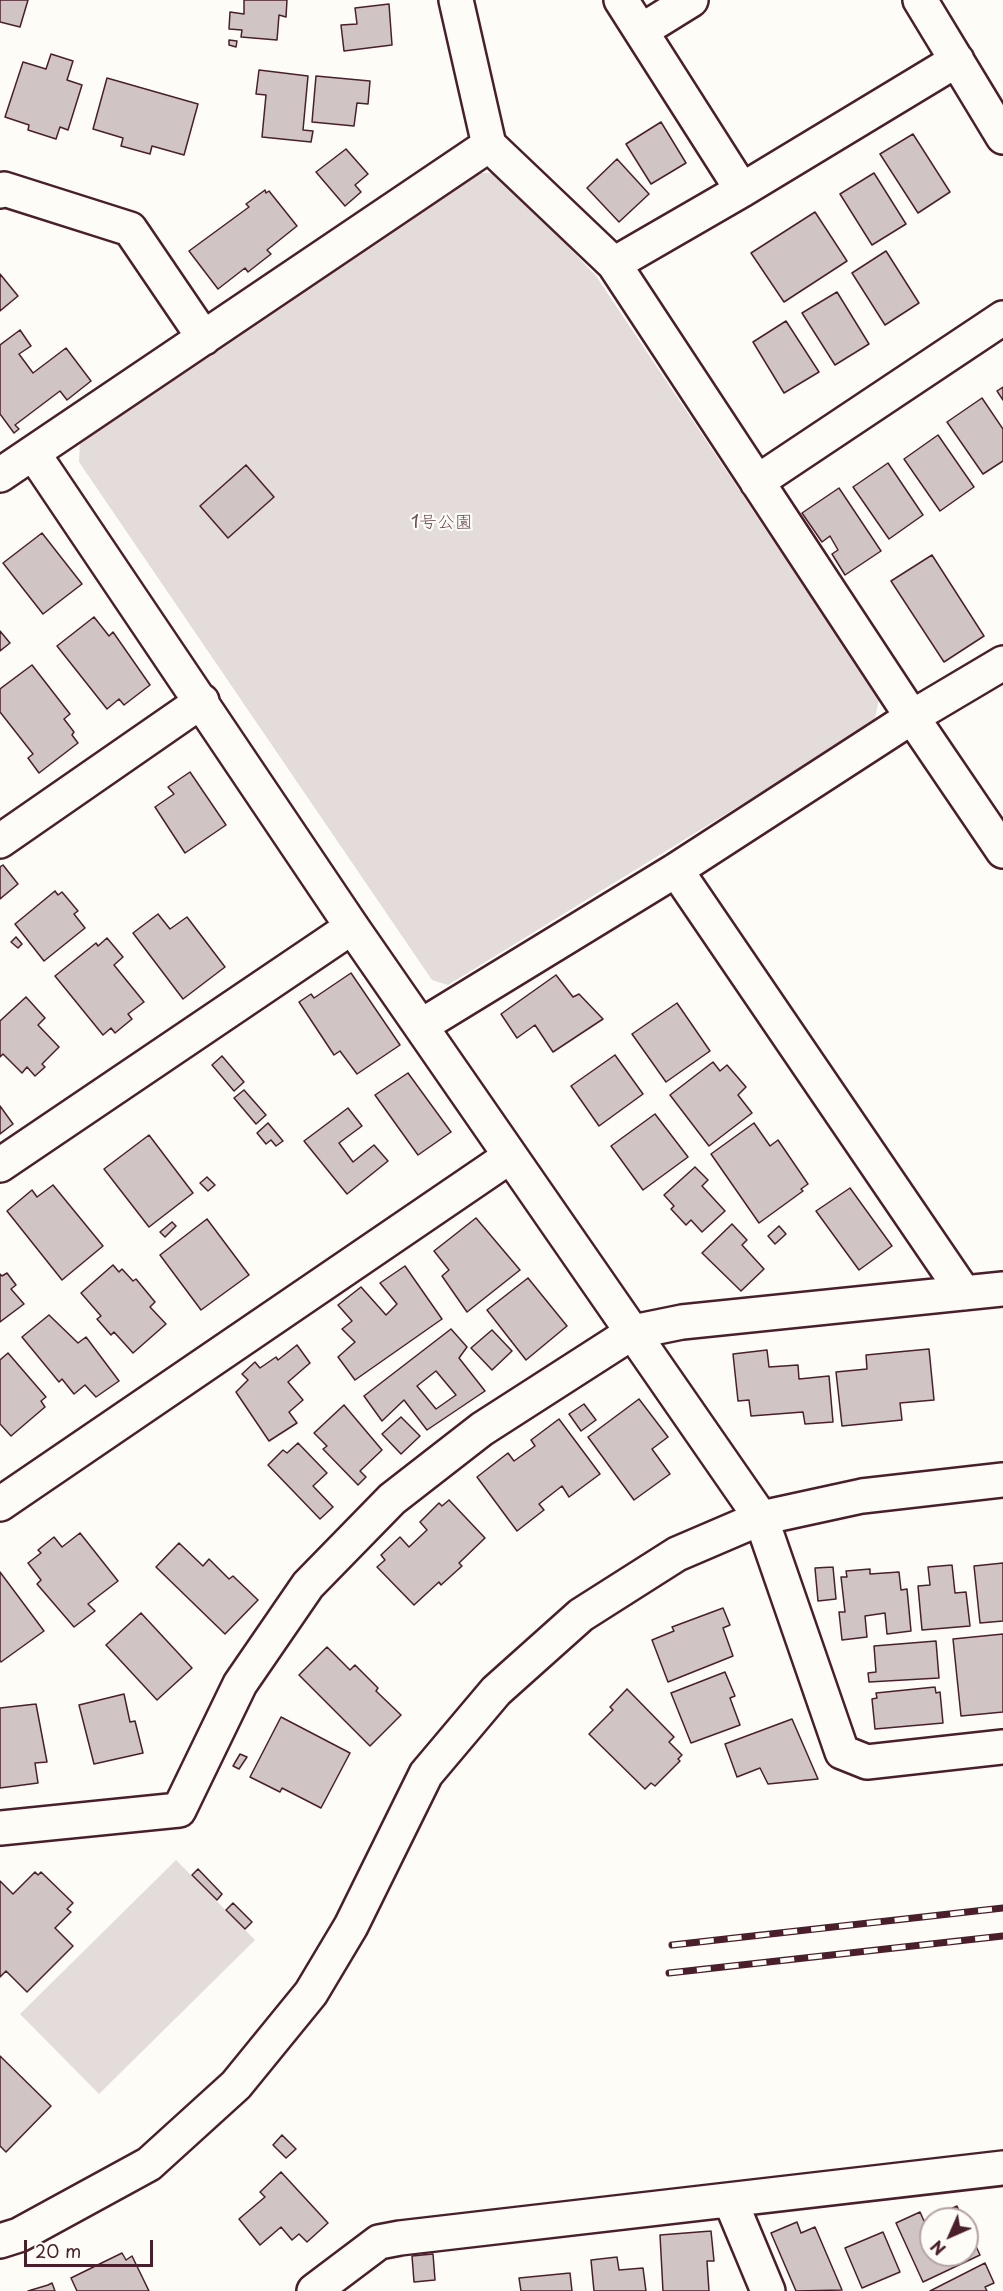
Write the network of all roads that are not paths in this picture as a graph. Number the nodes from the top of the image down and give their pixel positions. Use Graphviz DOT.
graph roads {
  1 [pos="456,0"];
  2 [pos="621,0"];
  3 [pos="691,0"];
  4 [pos="920,0"];
  5 [pos="641,31"];
  6 [pos="957,60"];
  7 [pos="1003,137"];
  8 [pos="489,145"];
  9 [pos="742,190"];
  10 [pos="0,191"];
  11 [pos="615,264"];
  12 [pos="1003,318"];
  13 [pos="204,338"];
  14 [pos="33,453"];
  15 [pos="0,475"];
  16 [pos="757,482"];
  17 [pos="1003,663"];
  18 [pos="202,701"];
  19 [pos="912,717"];
  20 [pos="0,841"];
  21 [pos="1003,851"];
  22 [pos="676,870"];
  23 [pos="352,927"];
  24 [pos="421,1026"];
  25 [pos="509,1157"];
  26 [pos="0,1165"];
  27 [pos="1003,1289"];
  28 [pos="964,1293"];
  29 [pos="633,1332"];
  30 [pos="1003,1480"];
  31 [pos="0,1504"];
  32 [pos="761,1518"];
  33 [pos="1003,1747"];
  34 [pos="0,1827"];
  35 [pos="1003,2168"];
  36 [pos="730,2200"];
  37 [pos="0,2241"];
  38 [pos="314,2291"];
  39 [pos="768,2291"];
  1 -- 8 [label="street"];
  2 -- 5 [label="street"];
  3 -- 5 [label="street"];
  4 -- 6 [label="street"];
  5 -- 9 [label="street"];
  6 -- 7 [label="street"];
  6 -- 9 [label="street"];
  8 -- 11 [label="street"];
  8 -- 13 [label="street"];
  9 -- 11 [label="street"];
  10 -- 13 [label="street"];
  11 -- 16 [label="street"];
  12 -- 16 [label="street"];
  13 -- 14 [label="street"];
  14 -- 15 [label="street"];
  14 -- 18 [label="street"];
  16 -- 19 [label="street"];
  17 -- 19 [label="street"];
  18 -- 20 [label="street"];
  18 -- 23 [label="street"];
  19 -- 21 [label="street"];
  19 -- 22 [label="street"];
  22 -- 24 [label="street"];
  22 -- 28 [label="street"];
  23 -- 24 [label="street"];
  23 -- 26 [label="street"];
  24 -- 25 [label="street"];
  25 -- 29 [label="street"];
  25 -- 31 [label="street"];
  27 -- 28 [label="street"];
  28 -- 29 [label="street"];
  29 -- 32 [label="street"];
  29 -- 34 [label="street"];
  30 -- 32 [label="street"];
  32 -- 33 [label="street"];
  32 -- 37 [label="street"];
  35 -- 36 [label="street"];
  36 -- 38 [label="street"];
  36 -- 39 [label="street"];
}
